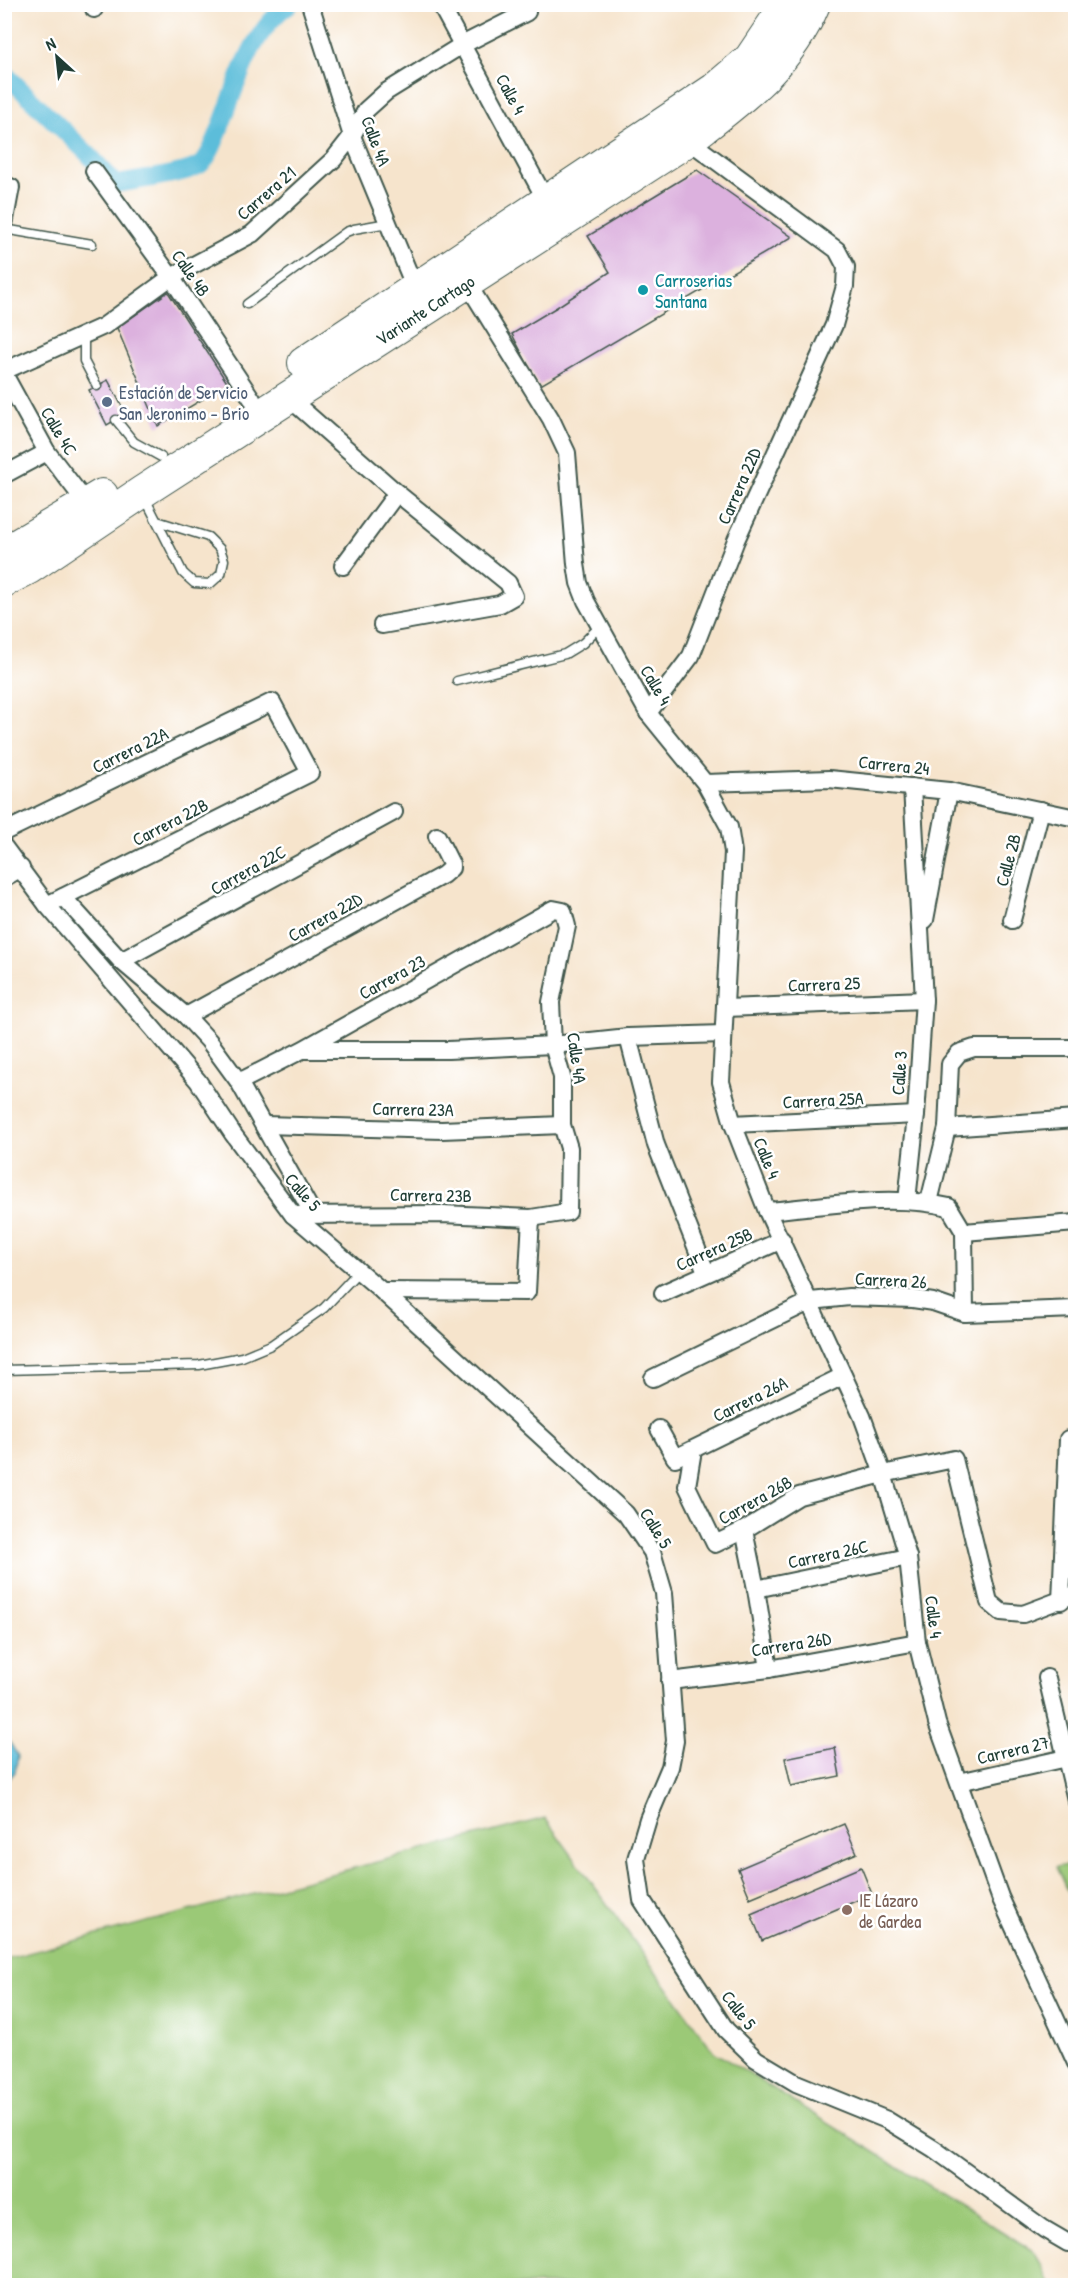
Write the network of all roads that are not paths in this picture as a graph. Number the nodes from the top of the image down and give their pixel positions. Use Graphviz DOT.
graph roads {
  1 [pos="310,4"];
  2 [pos="440,4"];
  3 [pos="787,4"];
  4 [pos="814,4"];
  5 [pos="527,12"];
  6 [pos="462,45"];
  7 [pos="352,136"];
  8 [pos="688,140"];
  9 [pos="94,171"];
  10 [pos="11,187"];
  11 [pos="547,202"];
  12 [pos="388,224"];
  13 [pos="4,227"];
  14 [pos="92,244"];
  15 [pos="171,277"];
  16 [pos="467,283"];
  17 [pos="415,288"];
  18 [pos="247,304"];
  19 [pos="84,335"];
  20 [pos="4,373"];
  21 [pos="97,386"];
  22 [pos="289,398"];
  23 [pos="252,399"];
  24 [pos="116,420"];
  25 [pos="47,452"];
  26 [pos="161,457"];
  27 [pos="4,475"];
  28 [pos="142,492"];
  29 [pos="398,493"];
  30 [pos="87,504"];
  31 [pos="157,520"];
  32 [pos="4,553"];
  33 [pos="343,566"];
  34 [pos="4,581"];
  35 [pos="382,625"];
  36 [pos="600,626"];
  37 [pos="457,681"];
  38 [pos="648,713"];
  39 [pos="310,773"];
  40 [pos="705,783"];
  41 [pos="912,787"];
  42 [pos="949,791"];
  43 [pos="1041,810"];
  44 [pos="393,812"];
  45 [pos="1076,818"];
  46 [pos="4,832"];
  47 [pos="437,836"];
  48 [pos="4,847"];
  49 [pos="21,868"];
  50 [pos="4,878"];
  51 [pos="63,897"];
  52 [pos="47,905"];
  53 [pos="563,911"];
  54 [pos="1012,920"];
  55 [pos="920,947"];
  56 [pos="121,961"];
  57 [pos="924,1000"];
  58 [pos="726,1008"];
  59 [pos="186,1016"];
  60 [pos="723,1034"];
  61 [pos="628,1037"];
  62 [pos="553,1044"];
  63 [pos="1076,1048"];
  64 [pos="302,1050"];
  65 [pos="239,1082"];
  66 [pos="916,1115"];
  67 [pos="1076,1119"];
  68 [pos="733,1124"];
  69 [pos="264,1125"];
  70 [pos="562,1125"];
  71 [pos="947,1128"];
  72 [pos="907,1201"];
  73 [pos="929,1202"];
  74 [pos="767,1211"];
  75 [pos="568,1212"];
  76 [pos="293,1215"];
  77 [pos="313,1215"];
  78 [pos="531,1218"];
  79 [pos="1076,1223"];
  80 [pos="964,1233"];
  81 [pos="782,1240"];
  82 [pos="359,1271"];
  83 [pos="706,1272"];
  84 [pos="382,1291"];
  85 [pos="663,1293"];
  86 [pos="811,1301"];
  87 [pos="1076,1309"];
  88 [pos="965,1313"];
  89 [pos="4,1370"];
  90 [pos="843,1376"];
  91 [pos="653,1378"];
  92 [pos="659,1429"];
  93 [pos="1068,1439"];
  94 [pos="693,1450"];
  95 [pos="883,1474"];
  96 [pos="744,1530"];
  97 [pos="908,1557"];
  98 [pos="756,1589"];
  99 [pos="1068,1598"];
  100 [pos="917,1642"];
  101 [pos="769,1669"];
  102 [pos="1047,1678"];
  103 [pos="670,1681"];
  104 [pos="1070,1757"];
  105 [pos="959,1782"];
  106 [pos="1076,1800"];
  107 [pos="1076,2063"];
  108 [pos="1076,2243"];
  1 -- 7 [label="street, Calle 4A"];
  2 -- 6 [label="street, Calle 4"];
  3 -- 11 [label="highway, Variante Cartago"];
  4 -- 8 [label="highway, Variante Cartago"];
  5 -- 6 [label="street, Carrera 21"];
  6 -- 7 [label="street, Carrera 21"];
  6 -- 11 [label="street, Calle 4"];
  7 -- 12 [label="street, Calle 4A"];
  7 -- 15 [label="street, Carrera 21"];
  8 -- 16 [label="highway, Variante Cartago"];
  8 -- 38 [label="street, Carrera 22D"];
  9 -- 15 [label="street, Calle 4B"];
  10 -- 13 [label="street"];
  11 -- 17 [label="highway, Variante Cartago"];
  12 -- 17 [label="street, Calle 4A"];
  12 -- 18 [label="lane"];
  13 -- 14 [label="lane"];
  15 -- 19 [label="street, Carrera 21"];
  15 -- 23 [label="street, Calle 4B"];
  16 -- 22 [label="highway, Variante Cartago"];
  16 -- 36 [label="street, Calle 4"];
  17 -- 23 [label="highway, Variante Cartago"];
  19 -- 20 [label="street, Carrera 21"];
  19 -- 21 [label="lane"];
  20 -- 25 [label="street, Calle 4C"];
  22 -- 28 [label="highway, Variante Cartago"];
  22 -- 29 [label="street"];
  23 -- 26 [label="highway, Variante Cartago"];
  24 -- 26 [label="lane"];
  25 -- 27 [label="street"];
  25 -- 30 [label="street, Calle 4C"];
  26 -- 30 [label="highway, Variante Cartago"];
  28 -- 31 [label="lane"];
  28 -- 34 [label="highway, Variante Cartago"];
  29 -- 33 [label="street"];
  29 -- 35 [label="street"];
  30 -- 32 [label="highway, Variante Cartago"];
  31 -- 31 [label="lane"];
  36 -- 37 [label="lane"];
  36 -- 38 [label="street, Calle 4"];
  38 -- 40 [label="street, Calle 4"];
  39 -- 46 [label="street, Carrera 22A"];
  39 -- 51 [label="street, Carrera 22B"];
  40 -- 41 [label="street, Carrera 24"];
  40 -- 58 [label="street, Calle 4"];
  41 -- 42 [label="street, Carrera 24"];
  41 -- 55 [label="street, Calle 3"];
  42 -- 43 [label="street, Carrera 24"];
  42 -- 55 [label="street, Calle 3"];
  43 -- 45 [label="street, Carrera 24"];
  43 -- 54 [label="street, Calle 2B"];
  44 -- 56 [label="street, Carrera 22C"];
  47 -- 59 [label="street, Carrera 22D"];
  48 -- 49 [label="street, Calle 5"];
  49 -- 50 [label="street"];
  49 -- 52 [label="street, Calle 5"];
  51 -- 52 [label="street, Carrera 22B"];
  51 -- 56 [label="street"];
  52 -- 76 [label="street, Calle 5"];
  53 -- 62 [label="street, Calle 4A"];
  53 -- 64 [label="street, Carrera 23"];
  55 -- 57 [label="street, Calle 3"];
  56 -- 59 [label="street"];
  57 -- 58 [label="street, Carrera 25"];
  57 -- 66 [label="street, Calle 3"];
  58 -- 60 [label="street, Calle 4"];
  59 -- 65 [label="street"];
  60 -- 61 [label="street"];
  60 -- 68 [label="street, Calle 4"];
  61 -- 62 [label="street"];
  61 -- 83 [label="street"];
  62 -- 64 [label="street"];
  62 -- 70 [label="street, Calle 4A"];
  63 -- 71 [label="street"];
  64 -- 65 [label="street, Carrera 23"];
  65 -- 69 [label="street"];
  66 -- 68 [label="street, Carrera 25A"];
  66 -- 72 [label="street, Calle 3"];
  67 -- 71 [label="street"];
  68 -- 74 [label="street, Calle 4"];
  69 -- 70 [label="street, Carrera 23A"];
  69 -- 77 [label="street"];
  70 -- 75 [label="street, Calle 4A"];
  71 -- 73 [label="street"];
  72 -- 73 [label="street"];
  72 -- 74 [label="street"];
  73 -- 80 [label="street"];
  74 -- 81 [label="street, Calle 4"];
  75 -- 78 [label="street, Carrera 23B"];
  76 -- 77 [label="street, Carrera 23B"];
  76 -- 82 [label="street, Calle 5"];
  77 -- 78 [label="street, Carrera 23B"];
  78 -- 84 [label="street"];
  79 -- 80 [label="street"];
  80 -- 88 [label="street"];
  81 -- 83 [label="street, Carrera 25B"];
  81 -- 86 [label="street, Calle 4"];
  82 -- 84 [label="street, Calle 5"];
  82 -- 89 [label="lane"];
  83 -- 85 [label="street, Carrera 25B"];
  84 -- 103 [label="street, Calle 5"];
  86 -- 88 [label="street, Carrera 26"];
  86 -- 90 [label="street, Calle 4"];
  86 -- 91 [label="street, Carrera 26"];
  87 -- 88 [label="street, Carrera 26"];
  90 -- 94 [label="street, Carrera 26A"];
  90 -- 95 [label="street, Calle 4"];
  92 -- 94 [label="street, Carrera 26A"];
  93 -- 99 [label="street"];
  94 -- 96 [label="street, Carrera 26B"];
  95 -- 96 [label="street, Carrera 26B"];
  95 -- 97 [label="street, Calle 4"];
  95 -- 99 [label="street, Carrera 26B"];
  96 -- 98 [label="street"];
  97 -- 98 [label="street, Carrera 26C"];
  97 -- 100 [label="street, Calle 4"];
  98 -- 101 [label="street"];
  100 -- 101 [label="street, Carrera 26D"];
  100 -- 105 [label="street, Calle 4"];
  101 -- 103 [label="street, Carrera 26D"];
  102 -- 104 [label="street"];
  103 -- 108 [label="street, Calle 5"];
  104 -- 105 [label="street, Carrera 27"];
  104 -- 106 [label="street"];
  105 -- 107 [label="street, Calle 4"];
}
